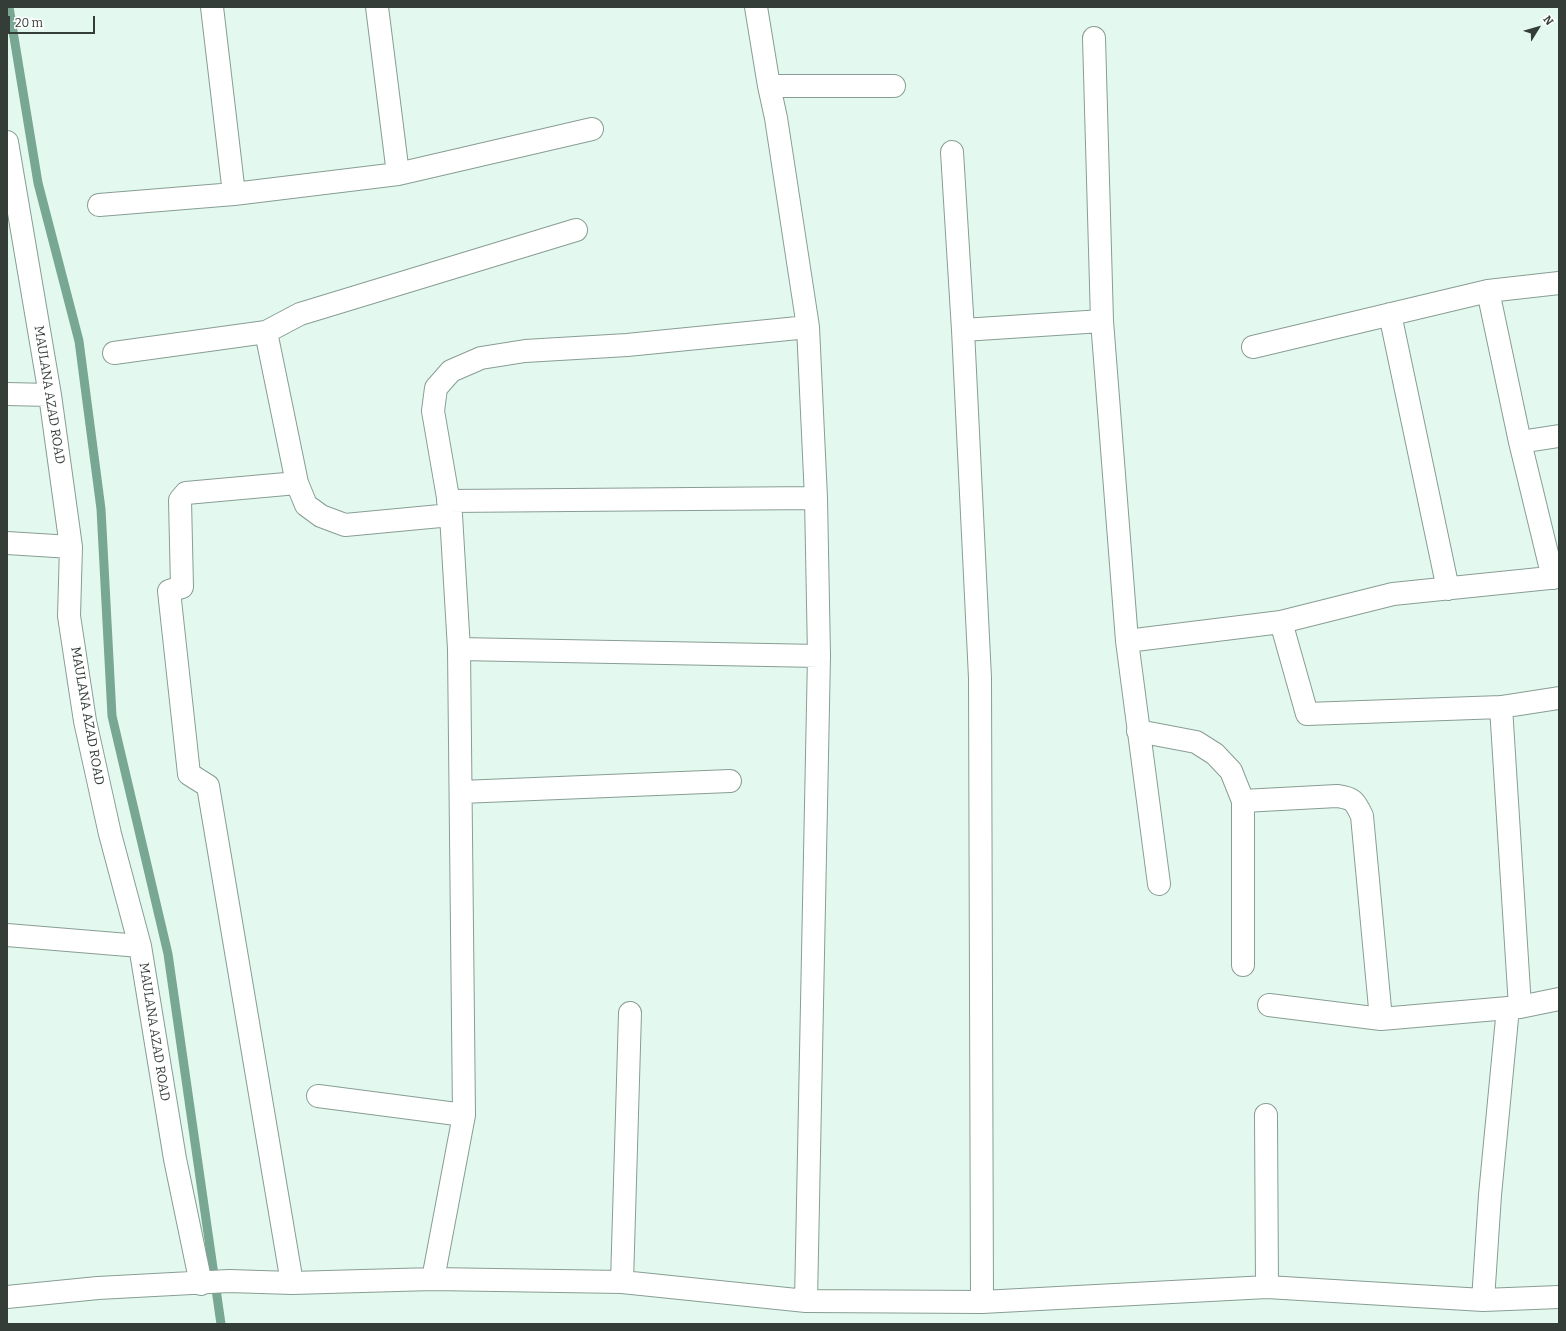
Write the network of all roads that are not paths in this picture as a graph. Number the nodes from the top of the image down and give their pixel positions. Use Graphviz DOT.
graph roads {
  1 [pos="212,7"];
  2 [pos="377,7"];
  3 [pos="756,7"];
  4 [pos="1094,38"];
  5 [pos="769,86"];
  6 [pos="894,86"];
  7 [pos="592,129"];
  8 [pos="7,142"];
  9 [pos="952,152"];
  10 [pos="398,174"];
  11 [pos="234,194"];
  12 [pos="98,205"];
  13 [pos="576,230"];
  14 [pos="16,252"];
  15 [pos="1559,283"];
  16 [pos="1488,292"];
  17 [pos="1390,314"];
  18 [pos="1102,320"];
  19 [pos="808,326"];
  20 [pos="963,330"];
  21 [pos="266,332"];
  22 [pos="1253,347"];
  23 [pos="114,353"];
  24 [pos="7,394"];
  25 [pos="50,395"];
  26 [pos="1559,436"];
  27 [pos="1520,442"];
  28 [pos="297,483"];
  29 [pos="816,498"];
  30 [pos="450,508"];
  31 [pos="7,544"];
  32 [pos="71,547"];
  33 [pos="1556,577"];
  34 [pos="1448,589"];
  35 [pos="1281,622"];
  36 [pos="1127,641"];
  37 [pos="459,649"];
  38 [pos="819,656"];
  39 [pos="1559,698"];
  40 [pos="1501,708"];
  41 [pos="1138,731"];
  42 [pos="730,781"];
  43 [pos="461,792"];
  44 [pos="1243,800"];
  45 [pos="1159,884"];
  46 [pos="7,935"];
  47 [pos="140,946"];
  48 [pos="1243,965"];
  49 [pos="1559,1000"];
  50 [pos="1269,1005"];
  51 [pos="1514,1007"];
  52 [pos="630,1013"];
  53 [pos="1381,1019"];
  54 [pos="318,1096"];
  55 [pos="464,1115"];
  56 [pos="1266,1115"];
  57 [pos="433,1279"];
  58 [pos="622,1282"];
  59 [pos="292,1283"];
  60 [pos="201,1284"];
  61 [pos="1267,1287"];
  62 [pos="7,1297"];
  63 [pos="1559,1297"];
  64 [pos="1483,1300"];
  65 [pos="806,1301"];
  66 [pos="982,1302"];
  1 -- 11 [label="street"];
  2 -- 10 [label="street"];
  3 -- 5 [label="street"];
  4 -- 18 [label="street"];
  5 -- 6 [label="street"];
  5 -- 19 [label="street"];
  7 -- 10 [label="street"];
  8 -- 14 [label="street, MAULANA AZAD ROAD"];
  9 -- 20 [label="street"];
  10 -- 11 [label="street"];
  11 -- 12 [label="street"];
  13 -- 21 [label="street"];
  14 -- 25 [label="street, MAULANA AZAD ROAD"];
  15 -- 16 [label="street"];
  16 -- 17 [label="street"];
  16 -- 27 [label="street"];
  17 -- 22 [label="street"];
  17 -- 34 [label="street"];
  18 -- 20 [label="street"];
  18 -- 36 [label="street"];
  19 -- 29 [label="street"];
  19 -- 30 [label="street"];
  20 -- 66 [label="street"];
  21 -- 23 [label="street"];
  21 -- 28 [label="street"];
  24 -- 25 [label="street"];
  25 -- 32 [label="street, MAULANA AZAD ROAD"];
  26 -- 27 [label="street"];
  27 -- 33 [label="street"];
  28 -- 30 [label="street"];
  28 -- 59 [label="street"];
  29 -- 30 [label="street"];
  29 -- 38 [label="street"];
  30 -- 37 [label="street"];
  31 -- 32 [label="street"];
  32 -- 47 [label="street, MAULANA AZAD ROAD"];
  33 -- 34 [label="street"];
  34 -- 35 [label="street"];
  35 -- 36 [label="street"];
  35 -- 40 [label="street"];
  36 -- 41 [label="street"];
  37 -- 38 [label="street"];
  37 -- 43 [label="street"];
  38 -- 65 [label="street"];
  39 -- 40 [label="street"];
  40 -- 51 [label="street"];
  41 -- 44 [label="street"];
  41 -- 45 [label="street"];
  42 -- 43 [label="street"];
  43 -- 55 [label="street"];
  44 -- 48 [label="street"];
  44 -- 53 [label="street"];
  46 -- 47 [label="street"];
  47 -- 60 [label="street, MAULANA AZAD ROAD"];
  49 -- 51 [label="street"];
  50 -- 53 [label="street"];
  51 -- 53 [label="street"];
  51 -- 64 [label="street"];
  52 -- 58 [label="street"];
  54 -- 55 [label="street"];
  55 -- 57 [label="street"];
  56 -- 61 [label="street"];
  57 -- 58 [label="street"];
  57 -- 59 [label="street"];
  58 -- 65 [label="street"];
  59 -- 60 [label="street"];
  60 -- 62 [label="street"];
  61 -- 64 [label="street"];
  61 -- 66 [label="street"];
  63 -- 64 [label="street"];
  65 -- 66 [label="street"];
}
